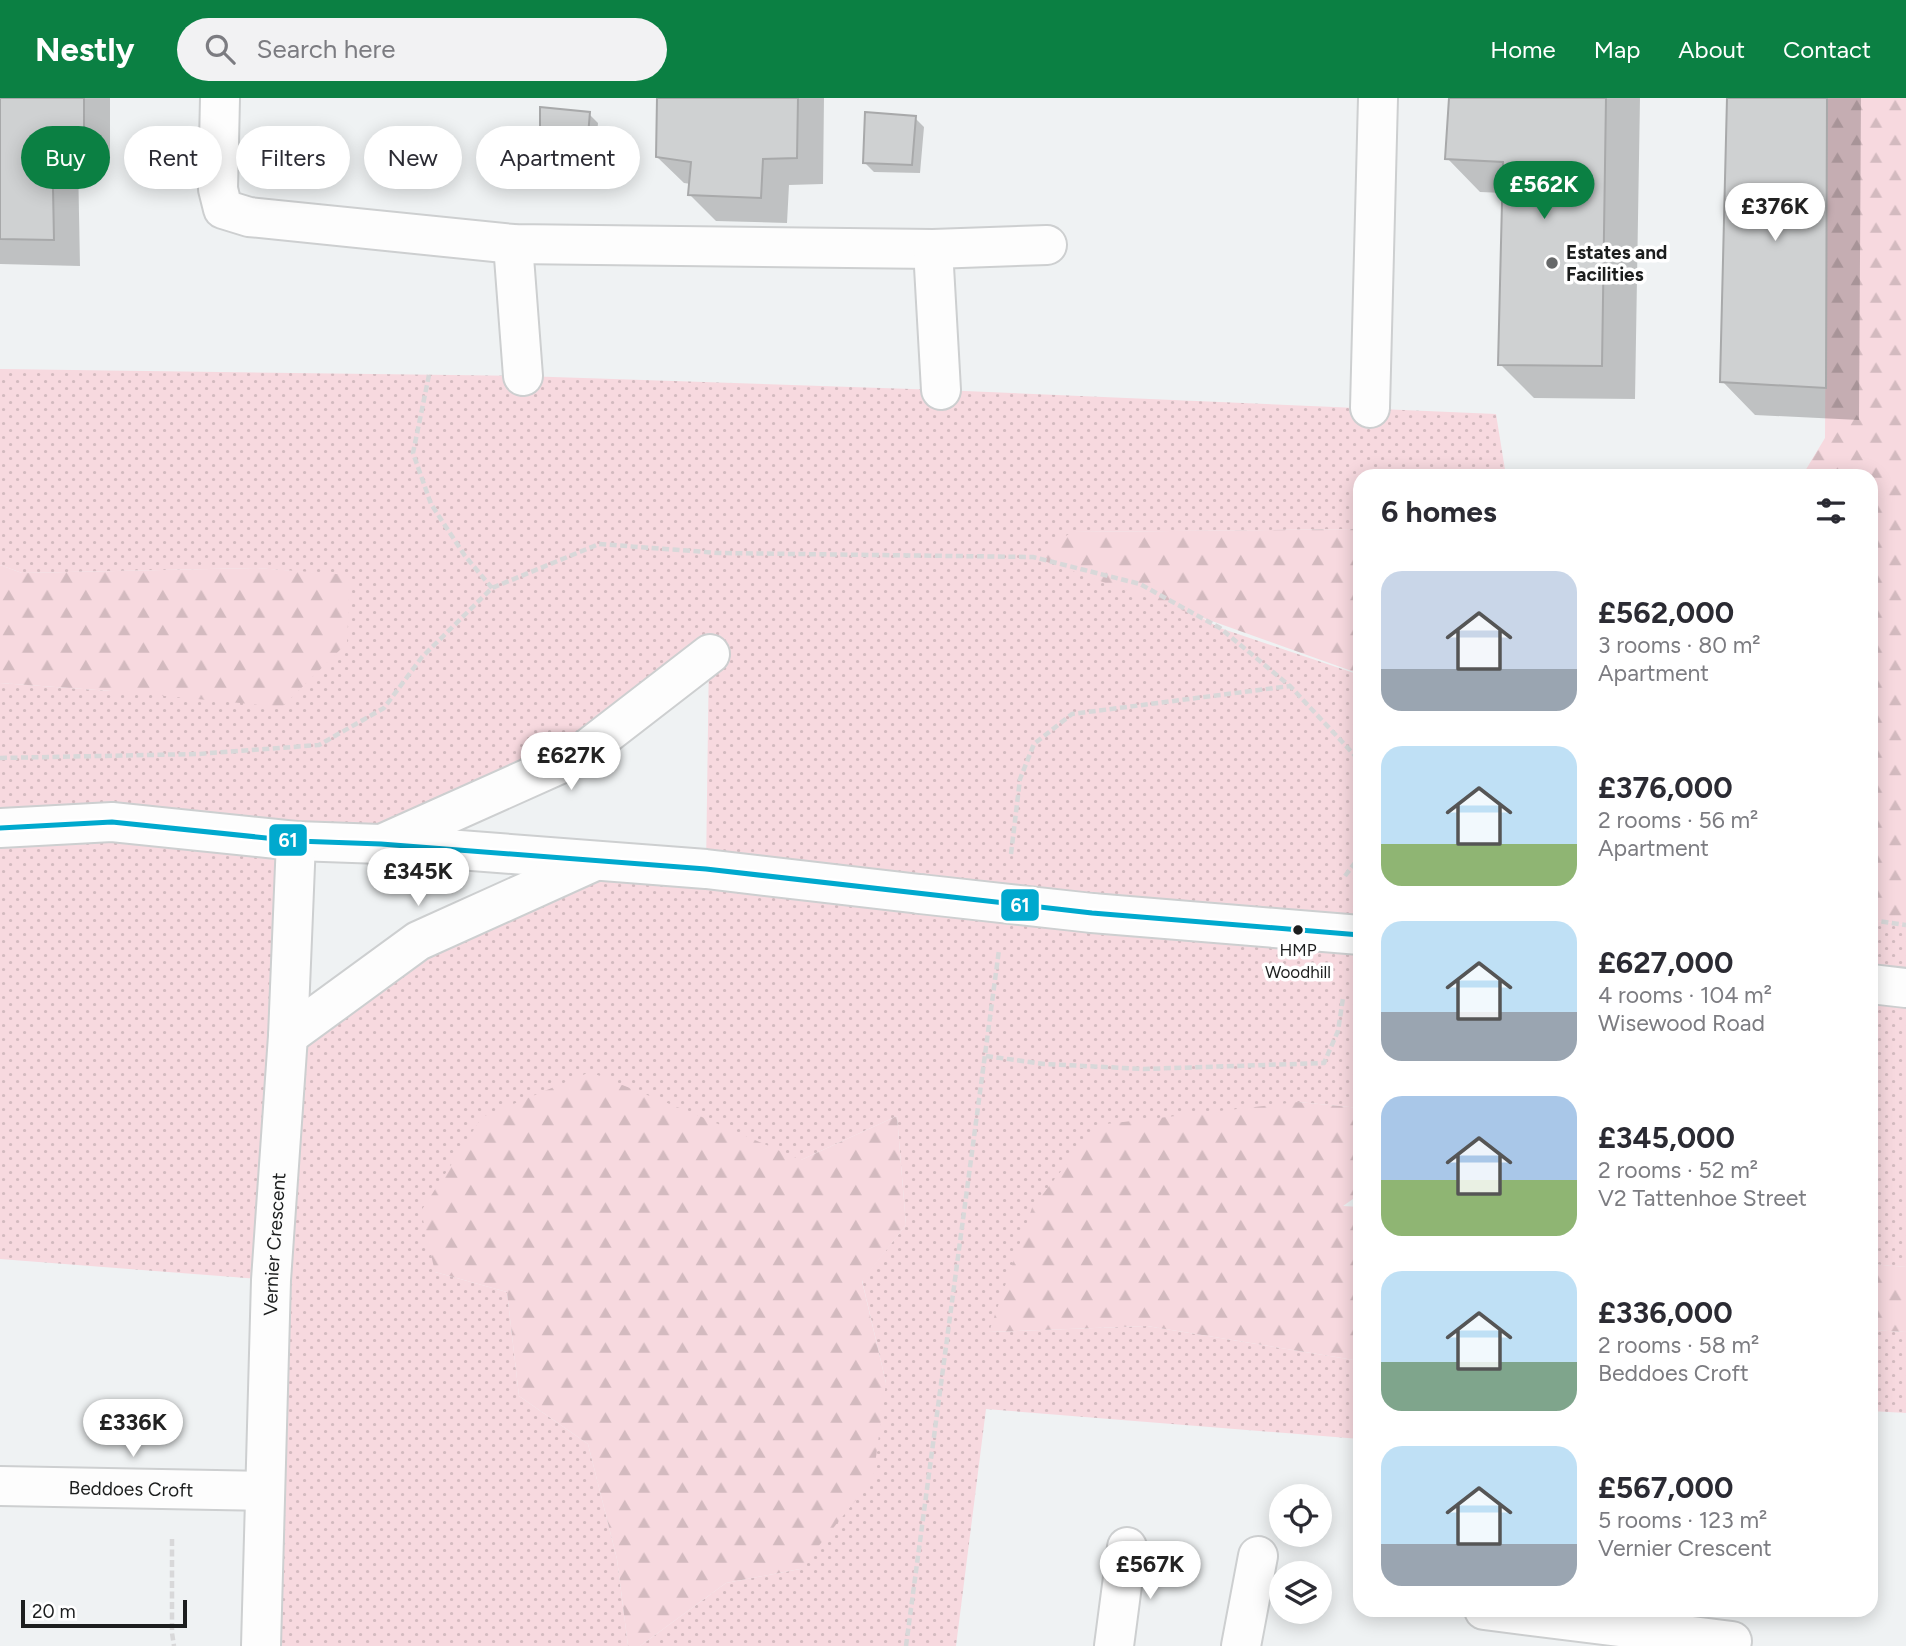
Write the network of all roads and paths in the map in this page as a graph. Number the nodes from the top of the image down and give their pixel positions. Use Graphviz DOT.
graph roads {
  1 [pos="220,98"];
  2 [pos="1378,98"];
  3 [pos="513,244"];
  4 [pos="1047,245"];
  5 [pos="933,249"];
  6 [pos="429,375"];
  7 [pos="523,376"];
  8 [pos="941,390"];
  9 [pos="1370,408"];
  10 [pos="492,588"];
  11 [pos="709,653"];
  12 [pos="1290,686"];
  13 [pos="0,828"];
  14 [pos="296,841"];
  15 [pos="381,844"];
  16 [pos="595,861"];
  17 [pos="1010,862"];
  18 [pos="1353,865"];
  19 [pos="1345,876"];
  20 [pos="1878,921"];
  21 [pos="1906,925"];
  22 [pos="1353,934"];
  23 [pos="1000,945"];
  24 [pos="1878,985"];
  25 [pos="1906,988"];
  26 [pos="1343,998"];
  27 [pos="288,1036"];
  28 [pos="986,1056"];
  29 [pos="0,1486"];
  30 [pos="172,1489"];
  31 [pos="264,1491"];
  32 [pos="1127,1547"];
  33 [pos="1258,1556"];
  34 [pos="1563,1617"];
  35 [pos="1733,1632"];
  36 [pos="174,1646"];
  37 [pos="261,1646"];
  38 [pos="906,1646"];
  39 [pos="1114,1646"];
  40 [pos="1241,1646"];
  1 -- 3 [label="street"];
  2 -- 9 [label="street"];
  3 -- 5 [label="street"];
  3 -- 7 [label="street"];
  4 -- 5 [label="street"];
  5 -- 8 [label="street"];
  6 -- 10 [label="path"];
  11 -- 15 [label="street"];
  12 -- 17 [label="path"];
  13 -- 14 [label="street"];
  14 -- 15 [label="street"];
  14 -- 27 [label="street, Vernier Crescent"];
  15 -- 16 [label="street"];
  16 -- 22 [label="street, bridge"];
  16 -- 27 [label="street"];
  18 -- 19 [label="path"];
  20 -- 21 [label="path"];
  23 -- 28 [label="path"];
  24 -- 25 [label="street"];
  26 -- 28 [label="path"];
  27 -- 31 [label="street, Vernier Crescent"];
  28 -- 38 [label="path"];
  29 -- 30 [label="street, Beddoes Croft"];
  30 -- 31 [label="street, Beddoes Croft"];
  30 -- 36 [label="path"];
  31 -- 37 [label="street, Vernier Crescent"];
  32 -- 39 [label="street"];
  33 -- 40 [label="street"];
  34 -- 35 [label="street"];
}
